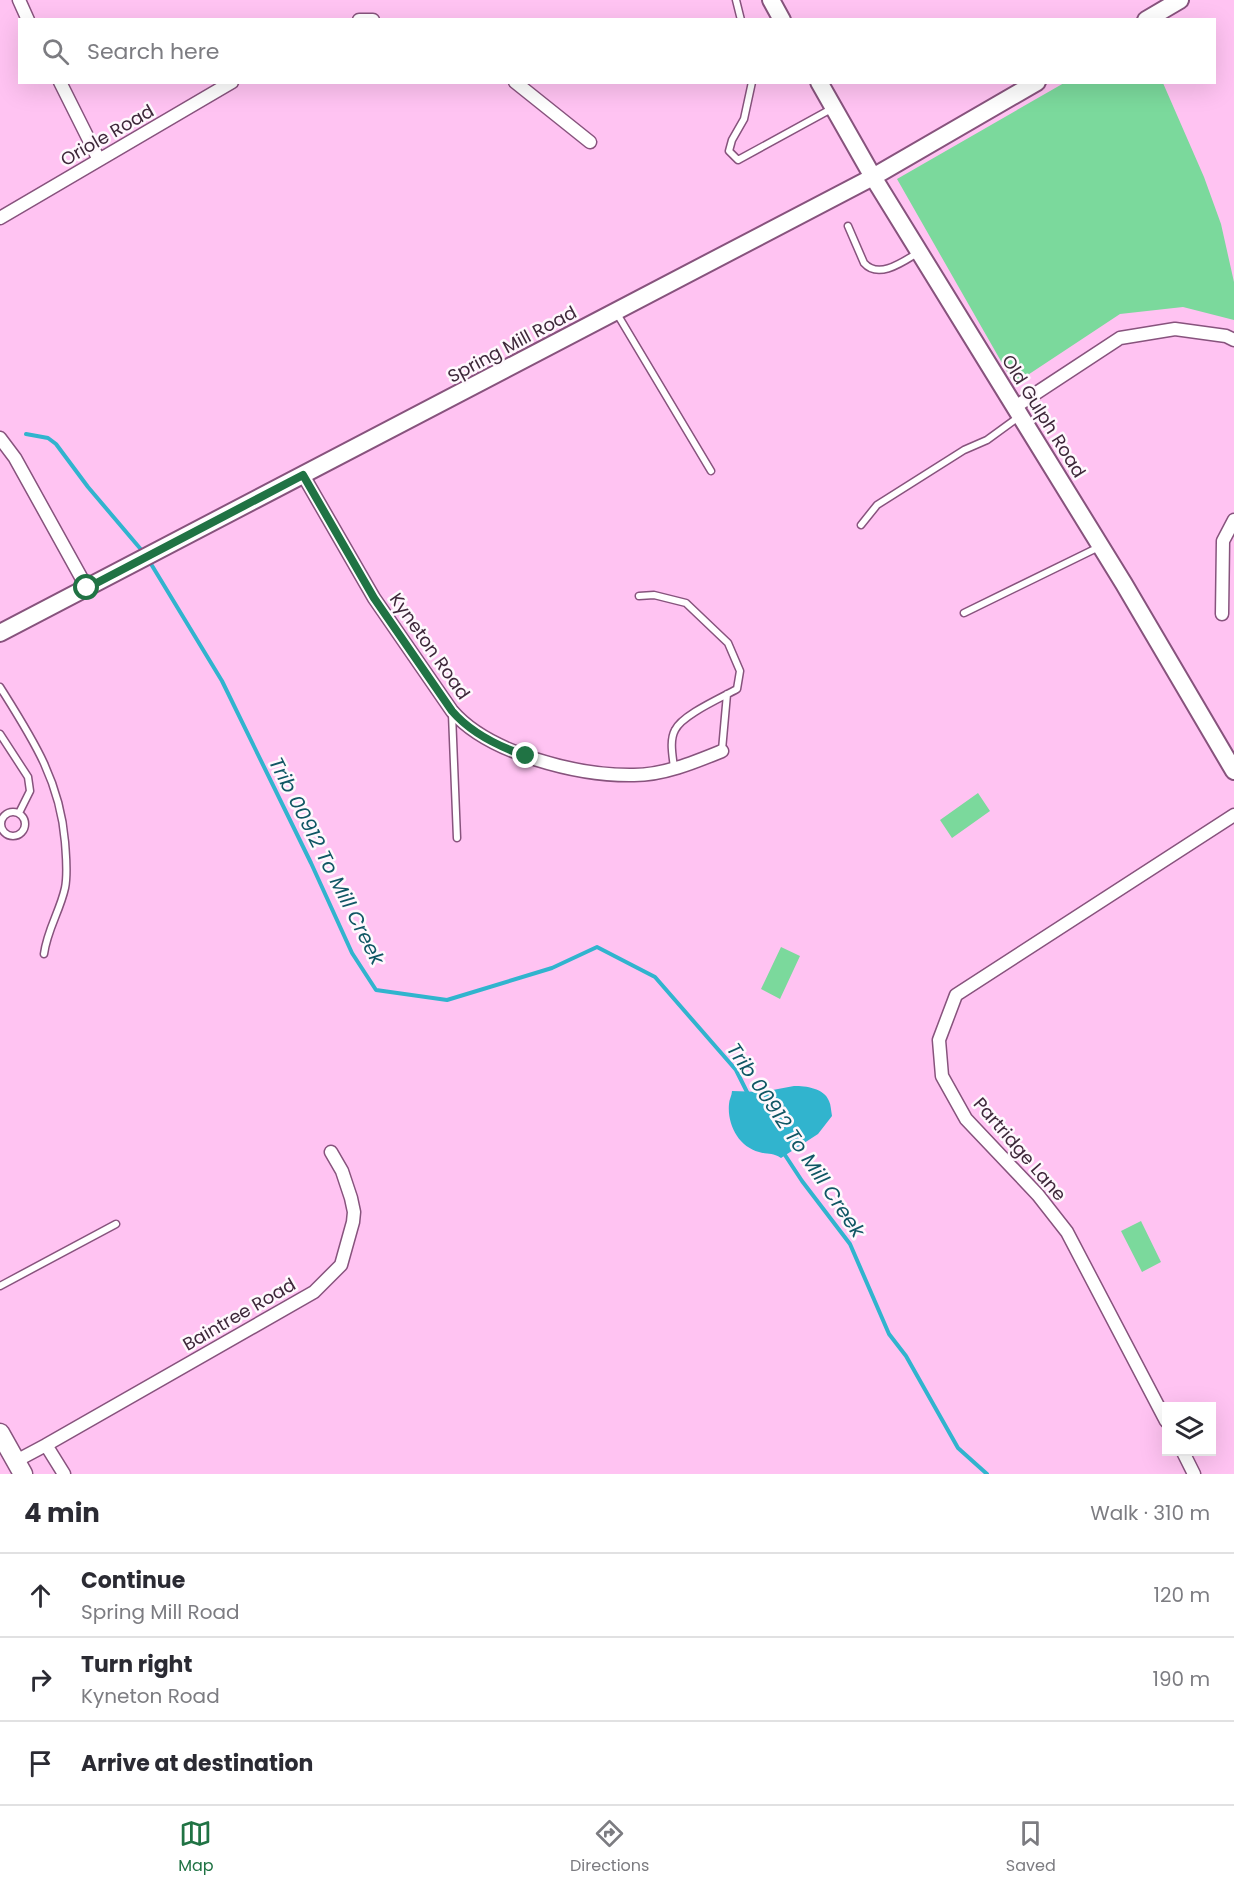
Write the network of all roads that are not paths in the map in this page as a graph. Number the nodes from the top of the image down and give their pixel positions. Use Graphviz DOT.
graph roads {
  1 [pos="19,0"];
  2 [pos="736,0"];
  3 [pos="771,0"];
  4 [pos="1180,0"];
  5 [pos="27,18"];
  6 [pos="740,18"];
  7 [pos="781,18"];
  8 [pos="1149,18"];
  9 [pos="61,84"];
  10 [pos="229,84"];
  11 [pos="518,84"];
  12 [pos="752,84"];
  13 [pos="820,84"];
  14 [pos="1034,84"];
  15 [pos="833,108"];
  16 [pos="590,142"];
  17 [pos="99,160"];
  18 [pos="873,177"];
  19 [pos="0,218"];
  20 [pos="848,226"];
  21 [pos="919,251"];
  22 [pos="615,312"];
  23 [pos="1234,340"];
  24 [pos="1018,411"];
  25 [pos="0,438"];
  26 [pos="711,471"];
  27 [pos="303,475"];
  28 [pos="1234,520"];
  29 [pos="861,525"];
  30 [pos="1101,546"];
  31 [pos="87,588"];
  32 [pos="639,596"];
  33 [pos="964,613"];
  34 [pos="1222,614"];
  35 [pos="0,633"];
  36 [pos="0,687"];
  37 [pos="727,694"];
  38 [pos="452,711"];
  39 [pos="0,734"];
  40 [pos="722,751"];
  41 [pos="674,768"];
  42 [pos="1234,771"];
  43 [pos="19,813"];
  44 [pos="1234,814"];
  45 [pos="457,838"];
  46 [pos="44,954"];
  47 [pos="331,1152"];
  48 [pos="116,1224"];
  49 [pos="0,1286"];
  50 [pos="1162,1412"];
  51 [pos="0,1433"];
  52 [pos="46,1445"];
  53 [pos="1185,1456"];
  54 [pos="20,1467"];
  55 [pos="64,1474"];
  56 [pos="1194,1474"];
  1 -- 5 [label="street"];
  2 -- 6 [label="lane"];
  3 -- 7 [label="main road"];
  4 -- 8 [label="main road"];
  9 -- 17 [label="street"];
  10 -- 17 [label="street, Oriole Road"];
  11 -- 16 [label="street"];
  12 -- 15 [label="lane"];
  13 -- 15 [label="main road, Old Gulph Road"];
  14 -- 18 [label="main road, Spring Mill Road"];
  15 -- 18 [label="main road, Old Gulph Road"];
  17 -- 19 [label="street, Oriole Road"];
  18 -- 21 [label="main road, Old Gulph Road"];
  18 -- 22 [label="main road, Spring Mill Road"];
  20 -- 21 [label="lane"];
  21 -- 24 [label="main road, Old Gulph Road"];
  22 -- 26 [label="lane"];
  22 -- 27 [label="main road, Spring Mill Road"];
  23 -- 24 [label="street"];
  24 -- 29 [label="lane"];
  24 -- 30 [label="main road, Old Gulph Road"];
  25 -- 31 [label="street"];
  27 -- 31 [label="main road, Spring Mill Road"];
  27 -- 38 [label="street, Kyneton Road"];
  28 -- 34 [label="street"];
  30 -- 33 [label="lane"];
  30 -- 42 [label="main road, Old Gulph Road"];
  31 -- 35 [label="main road, Spring Mill Road"];
  32 -- 37 [label="lane"];
  36 -- 46 [label="lane"];
  37 -- 40 [label="lane"];
  37 -- 41 [label="lane"];
  38 -- 41 [label="street, Kyneton Road"];
  38 -- 45 [label="lane"];
  39 -- 43 [label="lane"];
  40 -- 41 [label="street, Kyneton Road"];
  44 -- 50 [label="street, Partridge Lane"];
  47 -- 52 [label="street, Baintree Road"];
  48 -- 49 [label="lane"];
  51 -- 54 [label="main road"];
  52 -- 54 [label="street, Baintree Road"];
  52 -- 55 [label="street"];
  53 -- 56 [label="street"];
}
